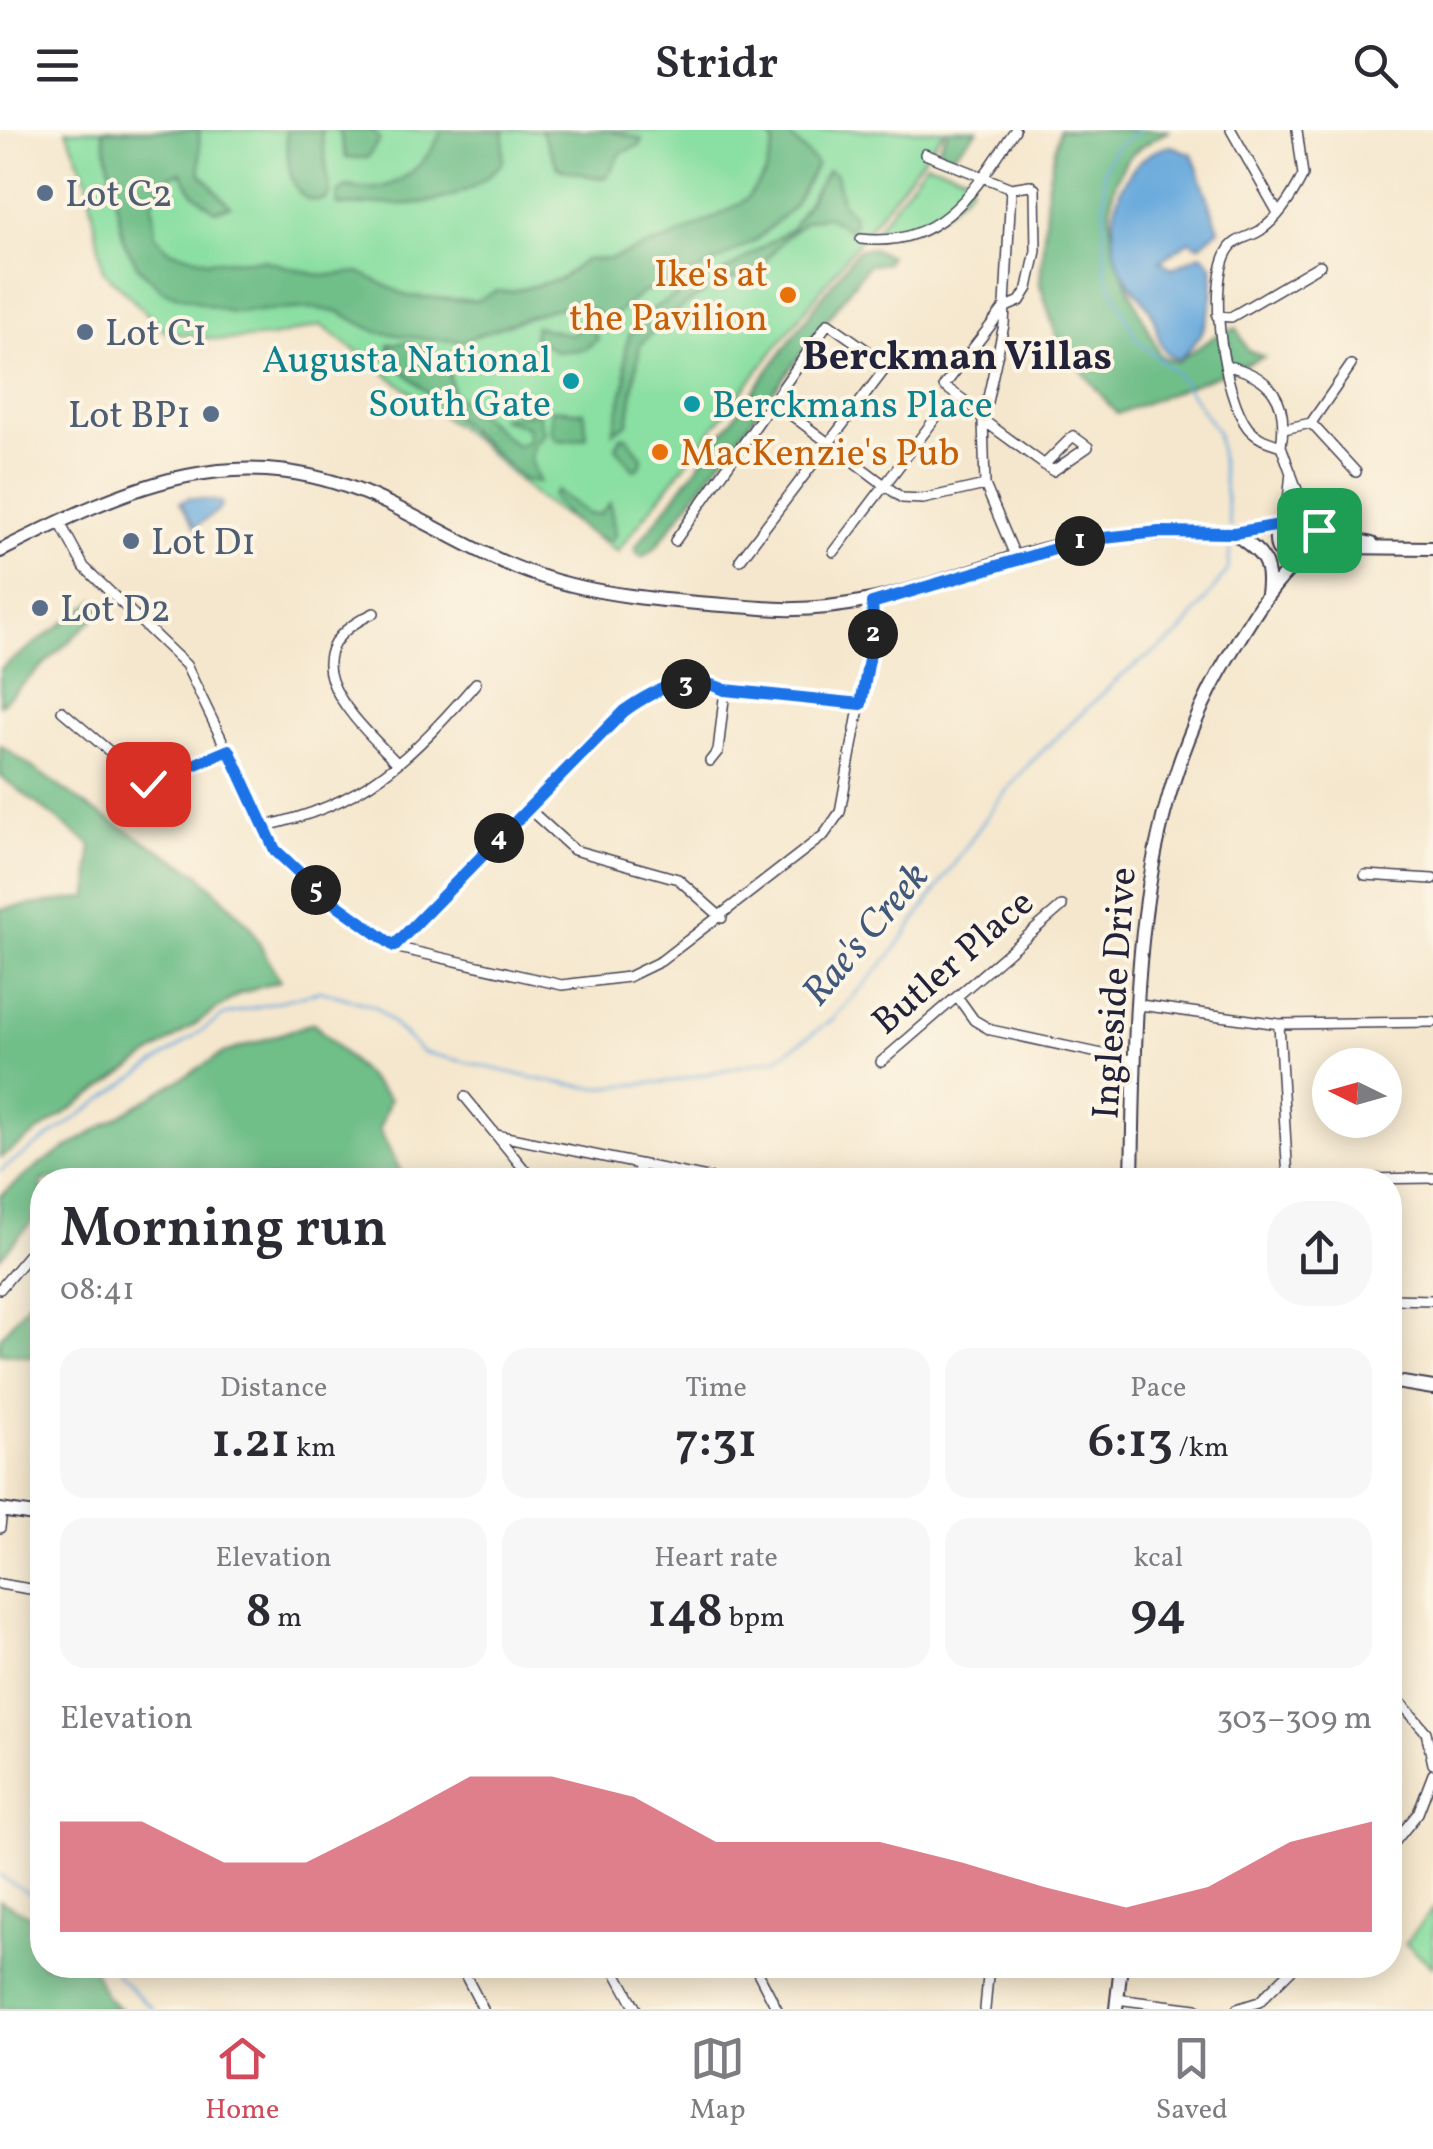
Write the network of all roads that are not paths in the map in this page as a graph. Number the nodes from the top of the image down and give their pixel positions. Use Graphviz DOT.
graph roads {
  1 [pos="1015,130"];
  2 [pos="1231,130"];
  3 [pos="1297,130"];
  4 [pos="925,154"];
  5 [pos="984,176"];
  6 [pos="1011,188"];
  7 [pos="1278,214"];
  8 [pos="861,239"];
  9 [pos="1320,264"];
  10 [pos="1004,308"];
  11 [pos="1218,316"];
  12 [pos="1350,364"];
  13 [pos="1228,366"];
  14 [pos="771,400"];
  15 [pos="940,412"];
  16 [pos="983,420"];
  17 [pos="1311,423"];
  18 [pos="1284,429"];
  19 [pos="830,443"];
  20 [pos="1281,446"];
  21 [pos="1044,465"];
  22 [pos="1292,469"];
  23 [pos="1356,472"];
  24 [pos="985,485"];
  25 [pos="885,486"];
  26 [pos="59,522"];
  27 [pos="1283,522"];
  28 [pos="1311,523"];
  29 [pos="1238,536"];
  30 [pos="674,540"];
  31 [pos="1372,544"];
  32 [pos="1433,548"];
  33 [pos="1278,549"];
  34 [pos="0,551"];
  35 [pos="834,552"];
  36 [pos="1304,557"];
  37 [pos="1016,558"];
  38 [pos="740,560"];
  39 [pos="1266,596"];
  40 [pos="872,603"];
  41 [pos="374,614"];
  42 [pos="476,683"];
  43 [pos="725,690"];
  44 [pos="861,704"];
  45 [pos="62,711"];
  46 [pos="229,750"];
  47 [pos="710,761"];
  48 [pos="397,763"];
  49 [pos="530,810"];
  50 [pos="264,826"];
  51 [pos="1365,875"];
  52 [pos="1433,880"];
  53 [pos="1062,906"];
  54 [pos="722,918"];
  55 [pos="394,946"];
  56 [pos="958,1000"];
  57 [pos="1140,1005"];
  58 [pos="1279,1024"];
  59 [pos="1431,1026"];
  60 [pos="1135,1060"];
  61 [pos="881,1062"];
  62 [pos="465,1097"];
  63 [pos="496,1134"];
  64 [pos="639,1164"];
  65 [pos="523,1168"];
  66 [pos="639,1168"];
  67 [pos="658,1168"];
  68 [pos="1132,1168"];
  69 [pos="1288,1168"];
  70 [pos="1402,1178"];
  71 [pos="1433,1178"];
  72 [pos="30,1252"];
  73 [pos="0,1288"];
  74 [pos="1402,1299"];
  75 [pos="1433,1300"];
  76 [pos="1402,1384"];
  77 [pos="1433,1388"];
  78 [pos="1,1510"];
  79 [pos="30,1514"];
  80 [pos="0,1528"];
  81 [pos="0,1584"];
  82 [pos="30,1588"];
  83 [pos="1402,1704"];
  84 [pos="1433,1764"];
  85 [pos="1433,1774"];
  86 [pos="1402,1833"];
  87 [pos="467,1978"];
  88 [pos="619,1978"];
  89 [pos="761,1978"];
  90 [pos="988,1978"];
  91 [pos="1119,1978"];
  92 [pos="1283,1978"];
  93 [pos="1116,2004"];
  94 [pos="483,2009"];
  95 [pos="636,2009"];
  96 [pos="777,2009"];
  97 [pos="985,2009"];
  98 [pos="1196,2009"];
  99 [pos="1237,2009"];
  1 -- 5 [label="street"];
  2 -- 7 [label="street"];
  3 -- 7 [label="street"];
  4 -- 5 [label="street"];
  5 -- 6 [label="street"];
  5 -- 8 [label="street"];
  6 -- 10 [label="street"];
  6 -- 10 [label="street"];
  7 -- 11 [label="street"];
  9 -- 11 [label="street"];
  10 -- 16 [label="street"];
  10 -- 16 [label="street"];
  11 -- 13 [label="street"];
  12 -- 17 [label="street"];
  13 -- 18 [label="street"];
  13 -- 20 [label="street"];
  14 -- 19 [label="street"];
  14 -- 19 [label="street"];
  14 -- 30 [label="street"];
  15 -- 25 [label="street"];
  16 -- 21 [label="street"];
  16 -- 24 [label="street"];
  17 -- 18 [label="street"];
  17 -- 23 [label="street"];
  18 -- 20 [label="street"];
  19 -- 25 [label="street"];
  19 -- 38 [label="street"];
  20 -- 22 [label="street"];
  21 -- 21 [label="street"];
  22 -- 27 [label="street"];
  22 -- 28 [label="street"];
  24 -- 25 [label="street"];
  24 -- 37 [label="street"];
  25 -- 35 [label="street"];
  26 -- 34 [label="main road"];
  26 -- 40 [label="main road"];
  26 -- 46 [label="street"];
  27 -- 28 [label="main road"];
  27 -- 29 [label="main road"];
  27 -- 33 [label="main road"];
  28 -- 31 [label="main road"];
  28 -- 36 [label="main road"];
  29 -- 33 [label="main road"];
  29 -- 37 [label="main road"];
  29 -- 39 [label="main road"];
  31 -- 32 [label="main road"];
  31 -- 36 [label="main road"];
  33 -- 36 [label="main road"];
  33 -- 39 [label="main road, Ingleside Drive"];
  36 -- 39 [label="main road, Ingleside Drive"];
  37 -- 40 [label="main road"];
  39 -- 57 [label="main road, Ingleside Drive"];
  40 -- 44 [label="street"];
  41 -- 48 [label="street"];
  42 -- 48 [label="street"];
  43 -- 44 [label="street"];
  43 -- 47 [label="street"];
  43 -- 49 [label="street"];
  44 -- 54 [label="street"];
  45 -- 46 [label="street"];
  46 -- 50 [label="street"];
  48 -- 50 [label="street"];
  49 -- 54 [label="street"];
  49 -- 55 [label="street"];
  50 -- 55 [label="street"];
  51 -- 52 [label="street"];
  53 -- 56 [label="street, Butler Place"];
  54 -- 55 [label="street"];
  56 -- 60 [label="street"];
  56 -- 61 [label="street, Butler Place"];
  57 -- 58 [label="street"];
  57 -- 60 [label="main road, Ingleside Drive"];
  58 -- 59 [label="street"];
  58 -- 69 [label="street"];
  60 -- 68 [label="main road, Ingleside Drive"];
  62 -- 63 [label="street"];
  63 -- 64 [label="street"];
  63 -- 65 [label="street"];
  64 -- 66 [label="street"];
  64 -- 67 [label="street"];
  70 -- 71 [label="street"];
  72 -- 73 [label="street"];
  74 -- 75 [label="street"];
  76 -- 77 [label="main road"];
  78 -- 79 [label="main road"];
  78 -- 80 [label="street"];
  81 -- 82 [label="street"];
  83 -- 84 [label="street"];
  85 -- 86 [label="street"];
  87 -- 94 [label="street"];
  88 -- 95 [label="street"];
  89 -- 96 [label="street"];
  90 -- 97 [label="street"];
  91 -- 93 [label="main road"];
  92 -- 99 [label="street"];
  93 -- 98 [label="street"];
}
